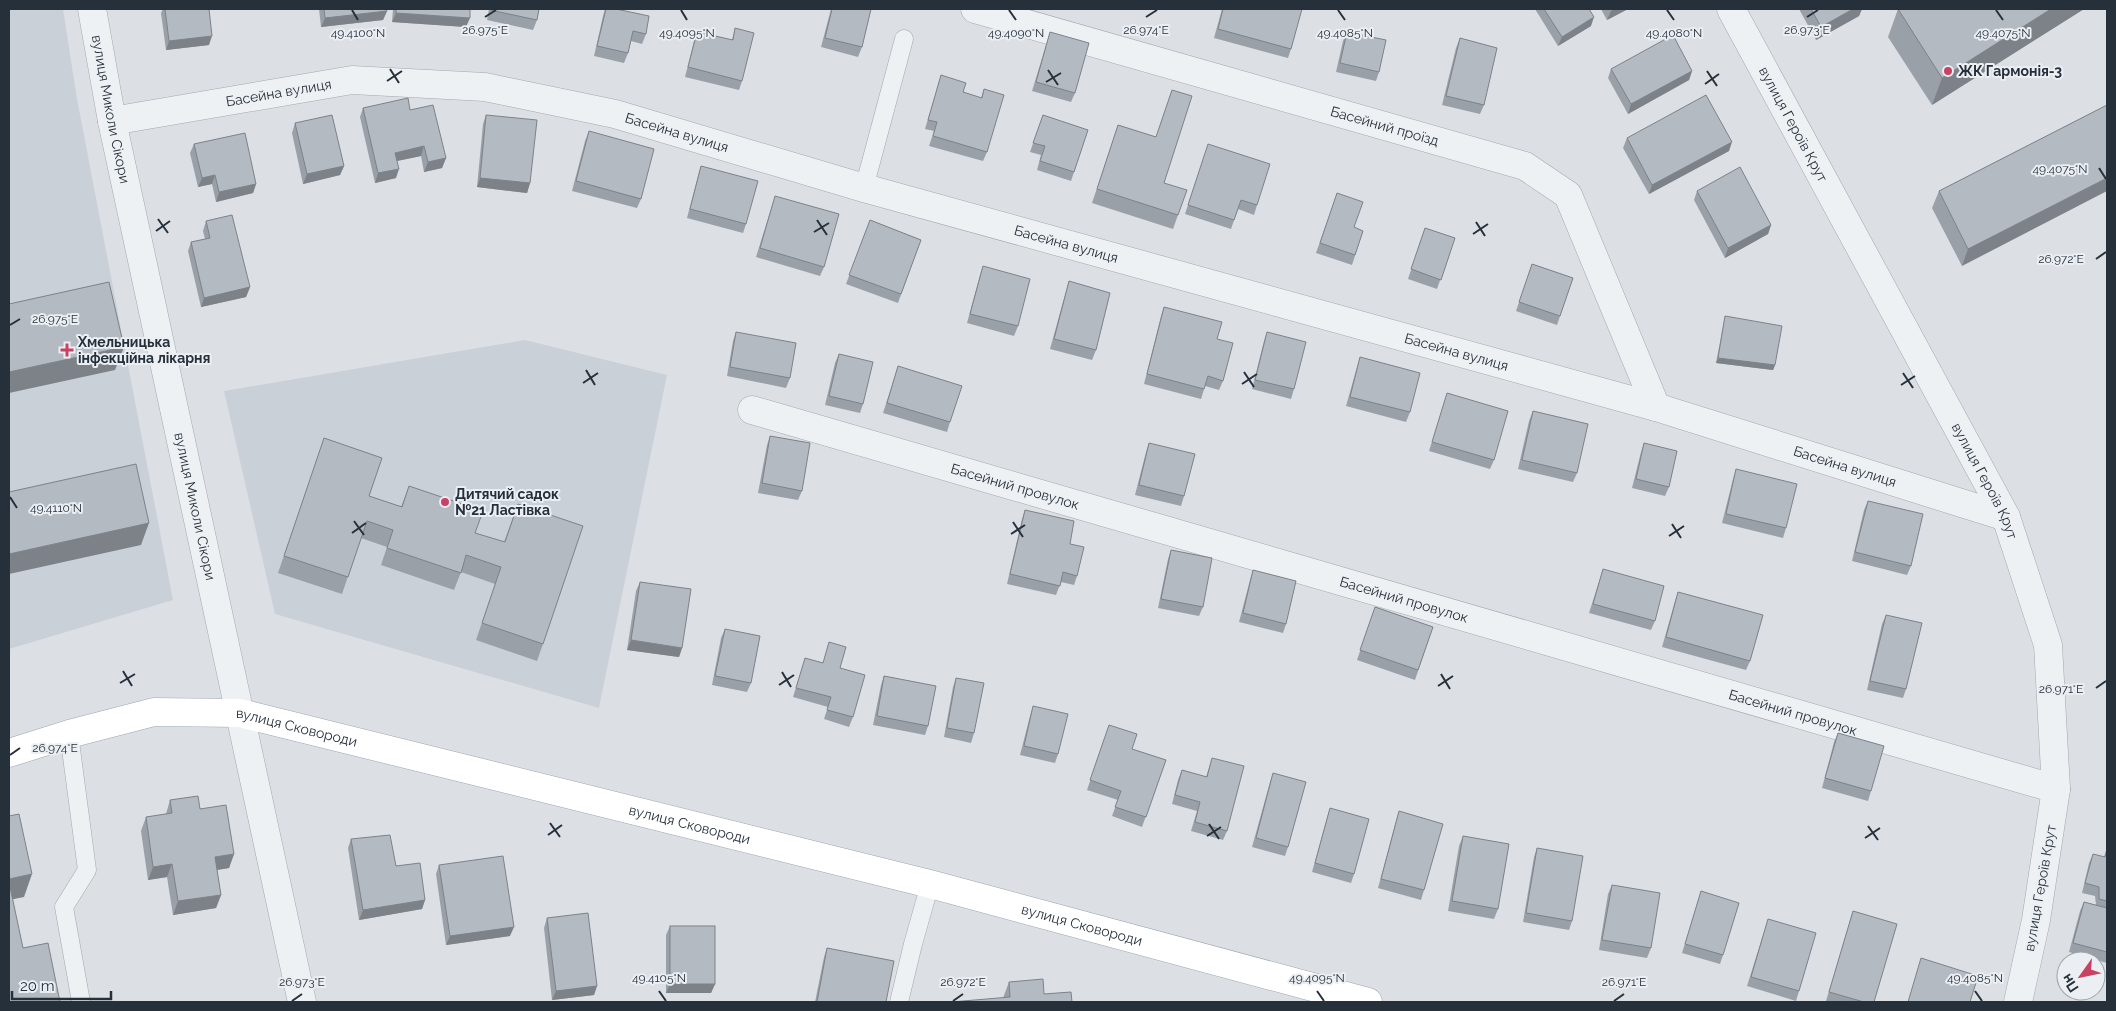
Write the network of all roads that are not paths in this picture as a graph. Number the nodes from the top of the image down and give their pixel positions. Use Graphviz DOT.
graph roads {
  1 [pos="92,9"];
  2 [pos="975,9"];
  3 [pos="1731,9"];
  4 [pos="904,39"];
  5 [pos="112,121"];
  6 [pos="864,188"];
  7 [pos="1656,407"];
  8 [pos="752,410"];
  9 [pos="2006,517"];
  10 [pos="240,713"];
  11 [pos="69,734"];
  12 [pos="9,753"];
  13 [pos="2056,789"];
  14 [pos="930,884"];
  15 [pos="81,1002"];
  16 [pos="302,1002"];
  17 [pos="900,1002"];
  18 [pos="1368,1002"];
  19 [pos="2018,1002"];
  1 -- 5 [label="street, вулиця Миколи Сікори"];
  2 -- 7 [label="street, Басейний проїзд"];
  3 -- 9 [label="street, вулиця Героїв Крут"];
  4 -- 6 [label="lane"];
  5 -- 6 [label="street, Басейна вулиця"];
  5 -- 10 [label="street, вулиця Миколи Сікори"];
  6 -- 7 [label="street, Басейна вулиця"];
  7 -- 9 [label="street, Басейна вулиця"];
  8 -- 13 [label="street, Басейний провулок"];
  9 -- 13 [label="street, вулиця Героїв Крут"];
  10 -- 11 [label="main road, вулиця Сковороди"];
  10 -- 14 [label="main road, вулиця Сковороди"];
  10 -- 16 [label="street, вулиця Миколи Сікори"];
  11 -- 12 [label="main road, вулиця Сковороди"];
  11 -- 15 [label="lane"];
  13 -- 19 [label="street, вулиця Героїв Крут"];
  14 -- 17 [label="lane"];
  14 -- 18 [label="main road, вулиця Сковороди"];
}
